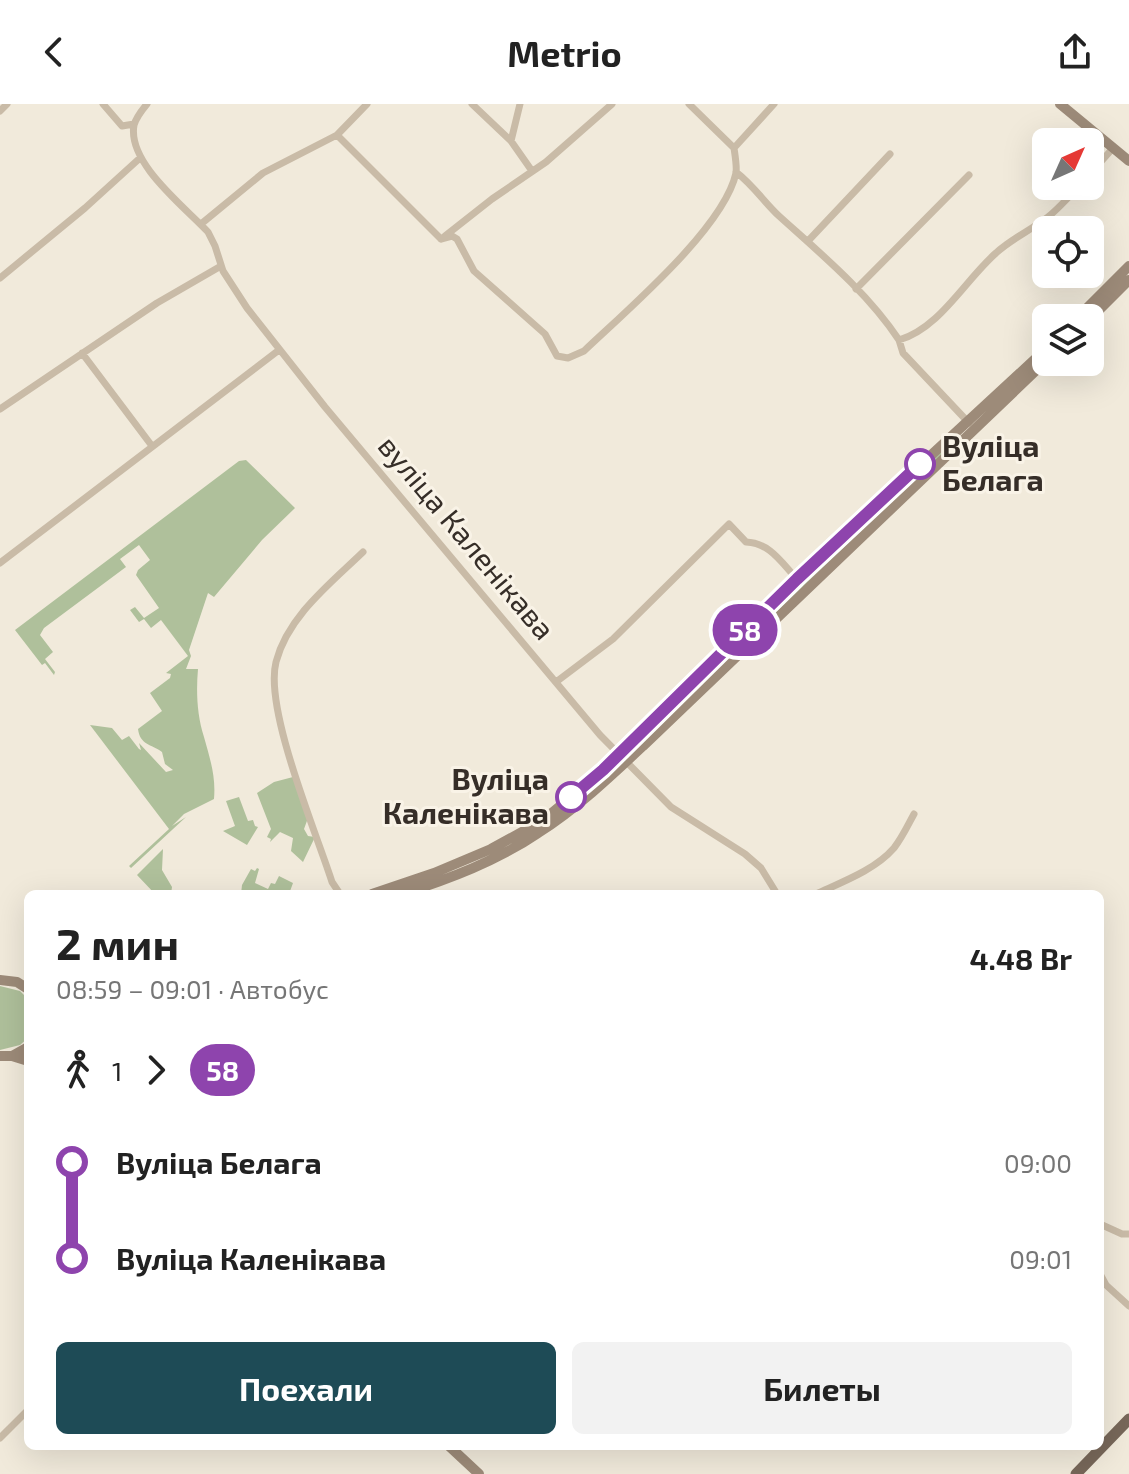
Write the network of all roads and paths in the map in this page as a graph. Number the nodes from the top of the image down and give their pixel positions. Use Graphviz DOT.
graph roads {
  1 [pos="7,104"];
  2 [pos="103,104"];
  3 [pos="147,104"];
  4 [pos="367,104"];
  5 [pos="472,104"];
  6 [pos="520,104"];
  7 [pos="612,104"];
  8 [pos="689,104"];
  9 [pos="774,104"];
  10 [pos="1060,104"];
  11 [pos="0,111"];
  12 [pos="134,124"];
  13 [pos="337,135"];
  14 [pos="511,141"];
  15 [pos="734,148"];
  16 [pos="1113,148"];
  17 [pos="890,154"];
  18 [pos="140,158"];
  19 [pos="1104,158"];
  20 [pos="1129,161"];
  21 [pos="532,171"];
  22 [pos="736,172"];
  23 [pos="969,175"];
  24 [pos="1065,200"];
  25 [pos="201,224"];
  26 [pos="441,239"];
  27 [pos="808,241"];
  28 [pos="221,266"];
  29 [pos="1129,266"];
  30 [pos="0,278"];
  31 [pos="1127,287"];
  32 [pos="856,289"];
  33 [pos="1091,304"];
  34 [pos="1104,307"];
  35 [pos="899,340"];
  36 [pos="279,350"];
  37 [pos="82,353"];
  38 [pos="1032,363"];
  39 [pos="1032,373"];
  40 [pos="0,409"];
  41 [pos="971,425"];
  42 [pos="152,446"];
  43 [pos="363,552"];
  44 [pos="0,563"];
  45 [pos="797,579"];
  46 [pos="556,682"];
  47 [pos="622,758"];
  48 [pos="914,814"];
  49 [pos="337,890"];
  50 [pos="384,890"];
  51 [pos="414,890"];
  52 [pos="775,890"];
  53 [pos="825,890"];
  54 [pos="0,980"];
  55 [pos="24,986"];
  56 [pos="1104,1226"];
  57 [pos="1129,1234"];
  58 [pos="1104,1281"];
  59 [pos="1129,1306"];
  60 [pos="24,1414"];
  61 [pos="1129,1419"];
  62 [pos="0,1438"];
  63 [pos="1104,1445"];
  64 [pos="453,1450"];
  65 [pos="1099,1450"];
  66 [pos="479,1474"];
  67 [pos="1076,1474"];
  1 -- 11 [label="street"];
  2 -- 12 [label="street"];
  3 -- 12 [label="street"];
  4 -- 13 [label="street"];
  5 -- 14 [label="street"];
  6 -- 14 [label="street"];
  7 -- 21 [label="street"];
  8 -- 15 [label="street"];
  9 -- 15 [label="street"];
  10 -- 16 [label="street"];
  12 -- 18 [label="street"];
  13 -- 25 [label="street"];
  13 -- 26 [label="street"];
  14 -- 21 [label="street"];
  15 -- 22 [label="street"];
  16 -- 19 [label="street"];
  16 -- 20 [label="street"];
  17 -- 27 [label="street"];
  18 -- 25 [label="street, вуліца Каленікава"];
  18 -- 30 [label="street"];
  21 -- 26 [label="street"];
  22 -- 26 [label="street"];
  22 -- 27 [label="street"];
  23 -- 32 [label="street"];
  24 -- 35 [label="street"];
  25 -- 28 [label="street, вуліца Каленікава"];
  27 -- 32 [label="street"];
  28 -- 36 [label="street, вуліца Каленікава"];
  28 -- 37 [label="street"];
  29 -- 33 [label="street"];
  31 -- 34 [label="street"];
  32 -- 35 [label="street"];
  35 -- 41 [label="street"];
  36 -- 42 [label="street"];
  36 -- 46 [label="street, вуліца Каленікава"];
  37 -- 40 [label="street"];
  37 -- 42 [label="street"];
  38 -- 41 [label="street"];
  39 -- 41 [label="street"];
  41 -- 45 [label="street"];
  41 -- 47 [label="street"];
  42 -- 44 [label="street"];
  43 -- 49 [label="street"];
  45 -- 46 [label="street"];
  45 -- 47 [label="street"];
  46 -- 47 [label="street, вуліца Каленікава"];
  47 -- 50 [label="street"];
  47 -- 51 [label="street"];
  47 -- 52 [label="street, вуліца Каленікава"];
  48 -- 53 [label="street"];
  54 -- 55 [label="street"];
  56 -- 57 [label="street"];
  58 -- 59 [label="street"];
  60 -- 62 [label="street"];
  61 -- 63 [label="main road"];
  64 -- 66 [label="street"];
  65 -- 67 [label="main road"];
}
